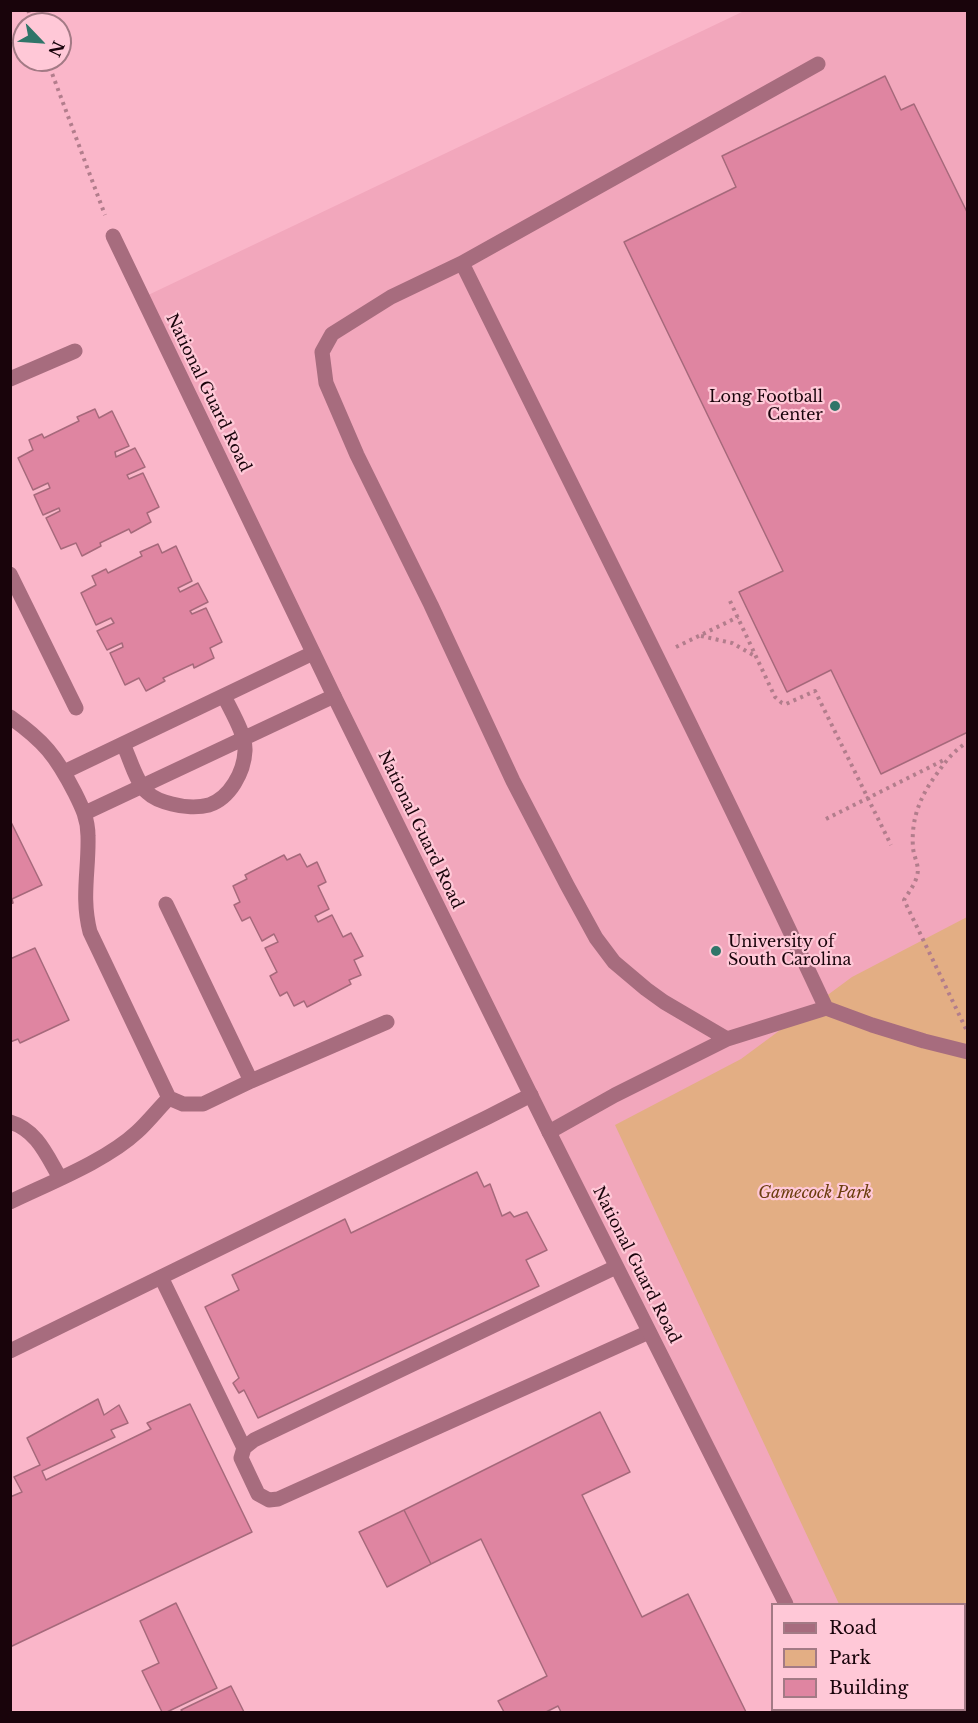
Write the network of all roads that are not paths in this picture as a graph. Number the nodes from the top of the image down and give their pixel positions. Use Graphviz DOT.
graph roads {
  1 [pos="818,64"];
  2 [pos="113,236"];
  3 [pos="462,263"];
  4 [pos="75,351"];
  5 [pos="10,379"];
  6 [pos="10,574"];
  7 [pos="313,653"];
  8 [pos="224,696"];
  9 [pos="334,696"];
  10 [pos="76,708"];
  11 [pos="10,717"];
  12 [pos="244,738"];
  13 [pos="123,744"];
  14 [pos="64,772"];
  15 [pos="142,786"];
  16 [pos="85,813"];
  17 [pos="166,904"];
  18 [pos="826,1008"];
  19 [pos="387,1022"];
  20 [pos="727,1038"];
  21 [pos="968,1052"];
  22 [pos="251,1081"];
  23 [pos="531,1095"];
  24 [pos="169,1098"];
  25 [pos="10,1122"];
  26 [pos="549,1132"];
  27 [pos="60,1178"];
  28 [pos="10,1202"];
  29 [pos="616,1267"];
  30 [pos="161,1277"];
  31 [pos="649,1332"];
  32 [pos="10,1351"];
  33 [pos="244,1448"];
  34 [pos="785,1603"];
  1 -- 3 [label="street"];
  2 -- 7 [label="street, National Guard Road"];
  3 -- 18 [label="street"];
  3 -- 20 [label="street"];
  4 -- 5 [label="street"];
  6 -- 10 [label="street"];
  7 -- 8 [label="street"];
  7 -- 9 [label="street, National Guard Road"];
  8 -- 12 [label="street"];
  8 -- 13 [label="street"];
  9 -- 12 [label="street"];
  9 -- 23 [label="street, National Guard Road"];
  11 -- 14 [label="street"];
  12 -- 15 [label="street"];
  12 -- 15 [label="street"];
  13 -- 14 [label="street"];
  13 -- 15 [label="street"];
  14 -- 16 [label="street"];
  15 -- 16 [label="street"];
  16 -- 24 [label="street"];
  17 -- 22 [label="street"];
  18 -- 20 [label="street"];
  18 -- 21 [label="street"];
  19 -- 22 [label="street"];
  20 -- 26 [label="street"];
  22 -- 24 [label="street"];
  23 -- 26 [label="street, National Guard Road"];
  23 -- 30 [label="street"];
  24 -- 27 [label="street"];
  25 -- 27 [label="street"];
  26 -- 29 [label="street, National Guard Road"];
  27 -- 28 [label="street"];
  29 -- 31 [label="street, National Guard Road"];
  29 -- 33 [label="street"];
  30 -- 32 [label="street"];
  30 -- 33 [label="street"];
  31 -- 33 [label="street"];
  31 -- 34 [label="street, National Guard Road"];
}
